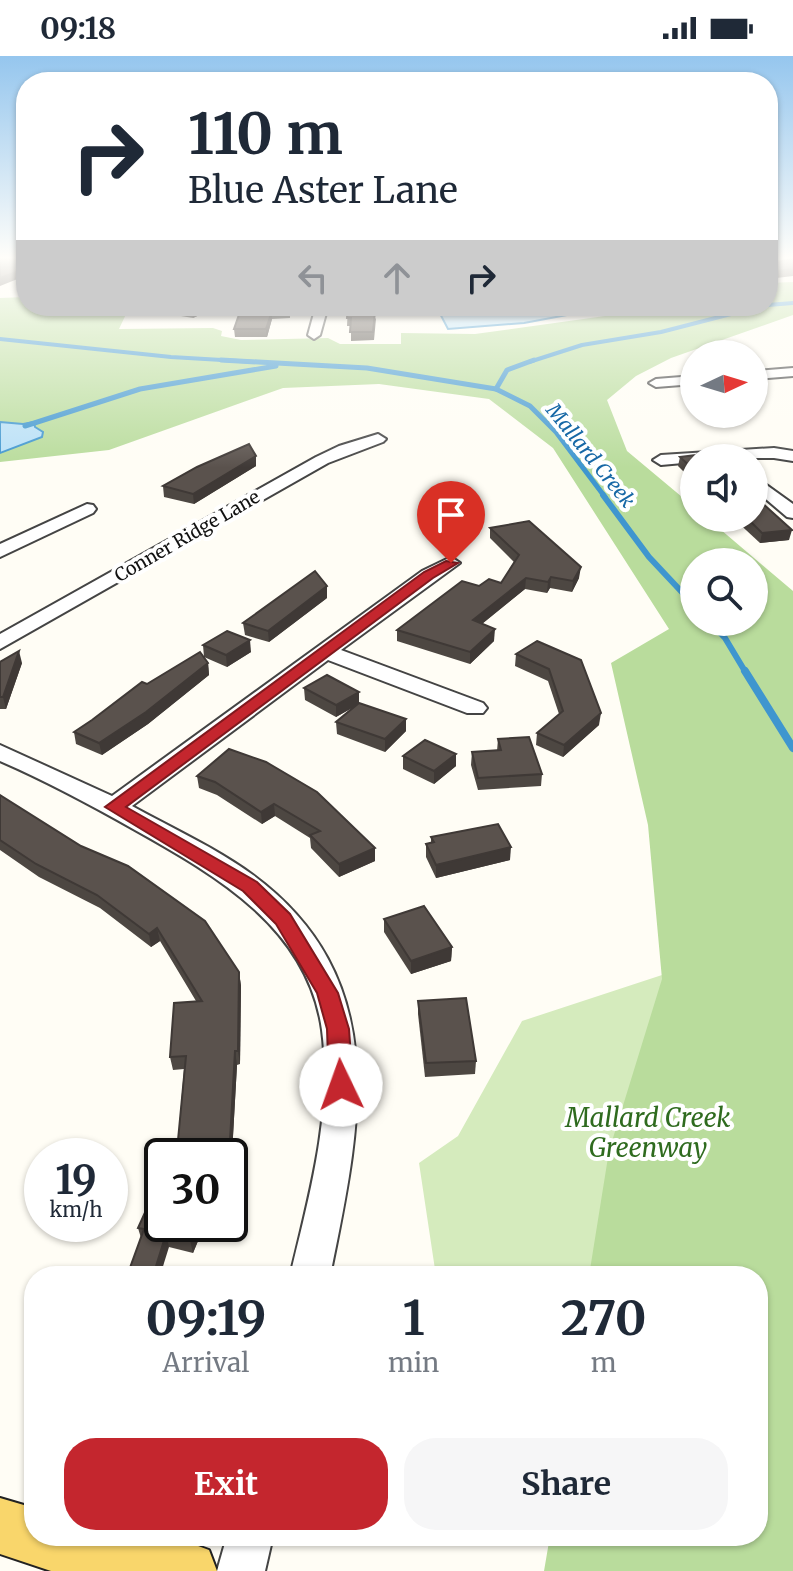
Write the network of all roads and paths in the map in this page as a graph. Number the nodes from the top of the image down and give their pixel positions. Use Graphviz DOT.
graph roads {
  1 [pos="316,327"];
  2 [pos="314,335"];
  3 [pos="793,372"];
  4 [pos="768,374"];
  5 [pos="680,381"];
  6 [pos="656,383"];
  7 [pos="378,439"];
  8 [pos="768,453"];
  9 [pos="793,456"];
  10 [pos="680,459"];
  11 [pos="661,460"];
  12 [pos="768,492"];
  13 [pos="87,509"];
  14 [pos="793,513"];
  15 [pos="0,551"];
  16 [pos="451,563"];
  17 [pos="0,643"];
  18 [pos="324,651"];
  19 [pos="475,708"];
  20 [pos="0,752"];
  21 [pos="114,807"];
  22 [pos="312,1266"];
  23 [pos="0,1526"];
  24 [pos="24,1534"];
  25 [pos="66,1546"];
  26 [pos="247,1546"];
  27 [pos="188,1571"];
  28 [pos="241,1571"];
  1 -- 2 [label="street"];
  3 -- 4 [label="street"];
  5 -- 6 [label="street"];
  7 -- 17 [label="street, Conner Ridge Lane"];
  8 -- 9 [label="street"];
  10 -- 11 [label="street"];
  12 -- 14 [label="street"];
  13 -- 15 [label="street"];
  16 -- 18 [label="street"];
  18 -- 19 [label="street"];
  18 -- 21 [label="street"];
  20 -- 21 [label="street"];
  21 -- 22 [label="street"];
  23 -- 24 [label="main road"];
  25 -- 27 [label="main road"];
  26 -- 28 [label="street"];
}
